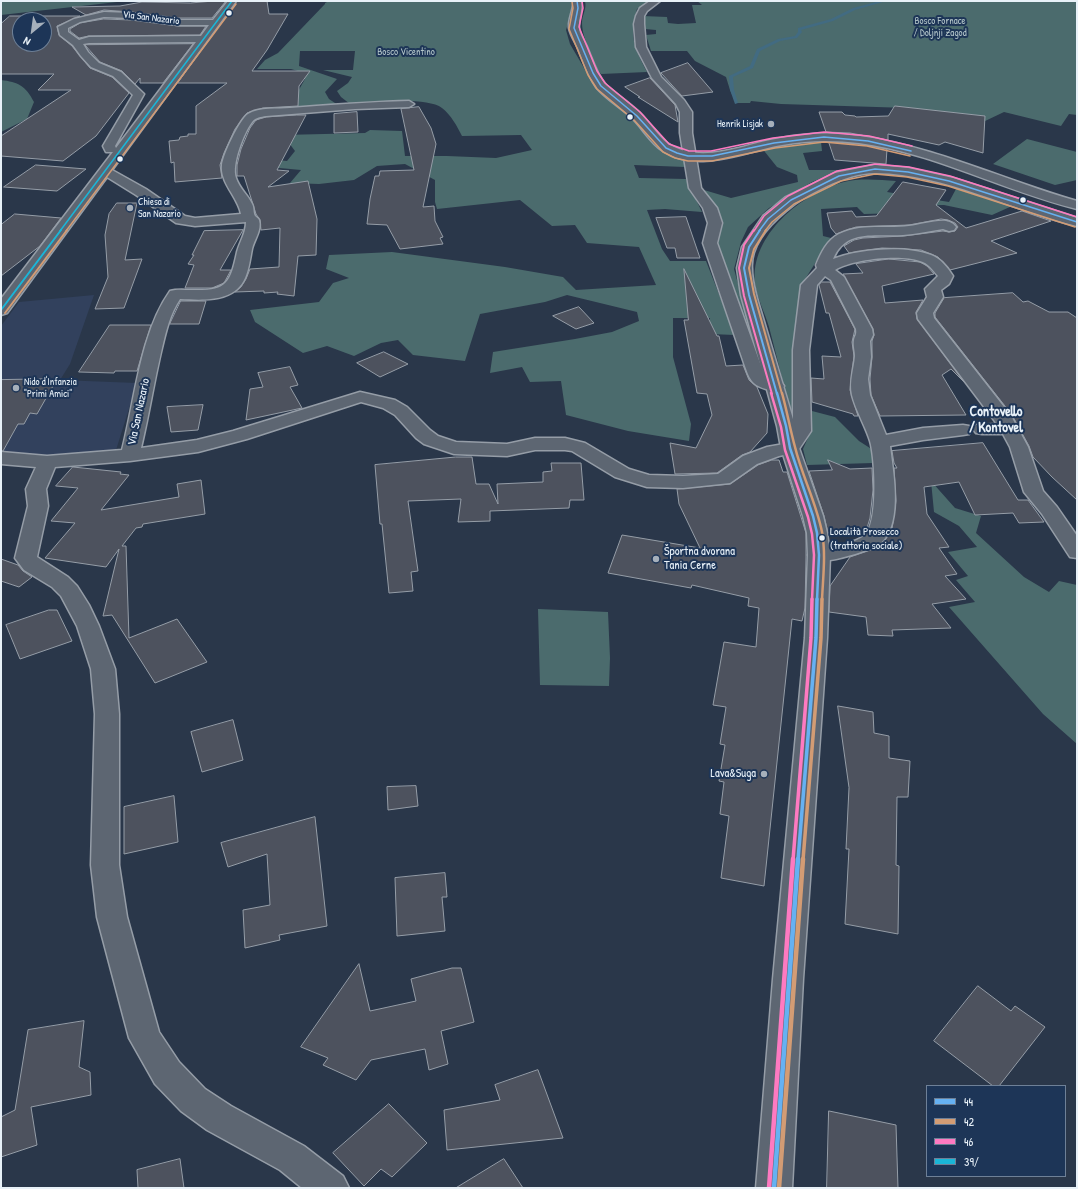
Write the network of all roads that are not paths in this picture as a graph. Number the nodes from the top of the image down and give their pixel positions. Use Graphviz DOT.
graph roads {
  1 [pos="232,1"];
  2 [pos="577,1"];
  3 [pos="656,1"];
  4 [pos="216,23"];
  5 [pos="204,39"];
  6 [pos="77,43"];
  7 [pos="409,104"];
  8 [pos="118,154"];
  9 [pos="689,156"];
  10 [pos="106,171"];
  11 [pos="1077,205"];
  12 [pos="249,218"];
  13 [pos="1077,222"];
  14 [pos="949,227"];
  15 [pos="825,270"];
  16 [pos="1,310"];
  17 [pos="774,386"];
  18 [pos="1008,429"];
  19 [pos="880,442"];
  20 [pos="790,448"];
  21 [pos="130,455"];
  22 [pos="1,458"];
  23 [pos="47,462"];
  24 [pos="1077,552"];
  25 [pos="819,555"];
  26 [pos="331,1188"];
  27 [pos="774,1188"];
  1 -- 4 [label="street"];
  2 -- 9 [label="street"];
  3 -- 9 [label="street"];
  4 -- 5 [label="street"];
  4 -- 6 [label="street, Via San Nazario"];
  5 -- 6 [label="street, Via San Nazario"];
  5 -- 8 [label="street"];
  6 -- 8 [label="street, Via San Nazario"];
  7 -- 12 [label="street"];
  8 -- 10 [label="street"];
  9 -- 11 [label="street"];
  9 -- 17 [label="street"];
  10 -- 12 [label="street"];
  10 -- 16 [label="street"];
  12 -- 21 [label="street, Via San Nazario"];
  13 -- 17 [label="street"];
  14 -- 15 [label="street"];
  15 -- 18 [label="street"];
  15 -- 19 [label="street"];
  15 -- 20 [label="street"];
  17 -- 20 [label="street"];
  18 -- 19 [label="street"];
  18 -- 24 [label="street"];
  19 -- 25 [label="street"];
  20 -- 21 [label="street"];
  20 -- 25 [label="street"];
  21 -- 23 [label="street, Via San Nazario"];
  22 -- 23 [label="street, Via San Nazario"];
  23 -- 26 [label="street"];
  25 -- 27 [label="street"];
}
